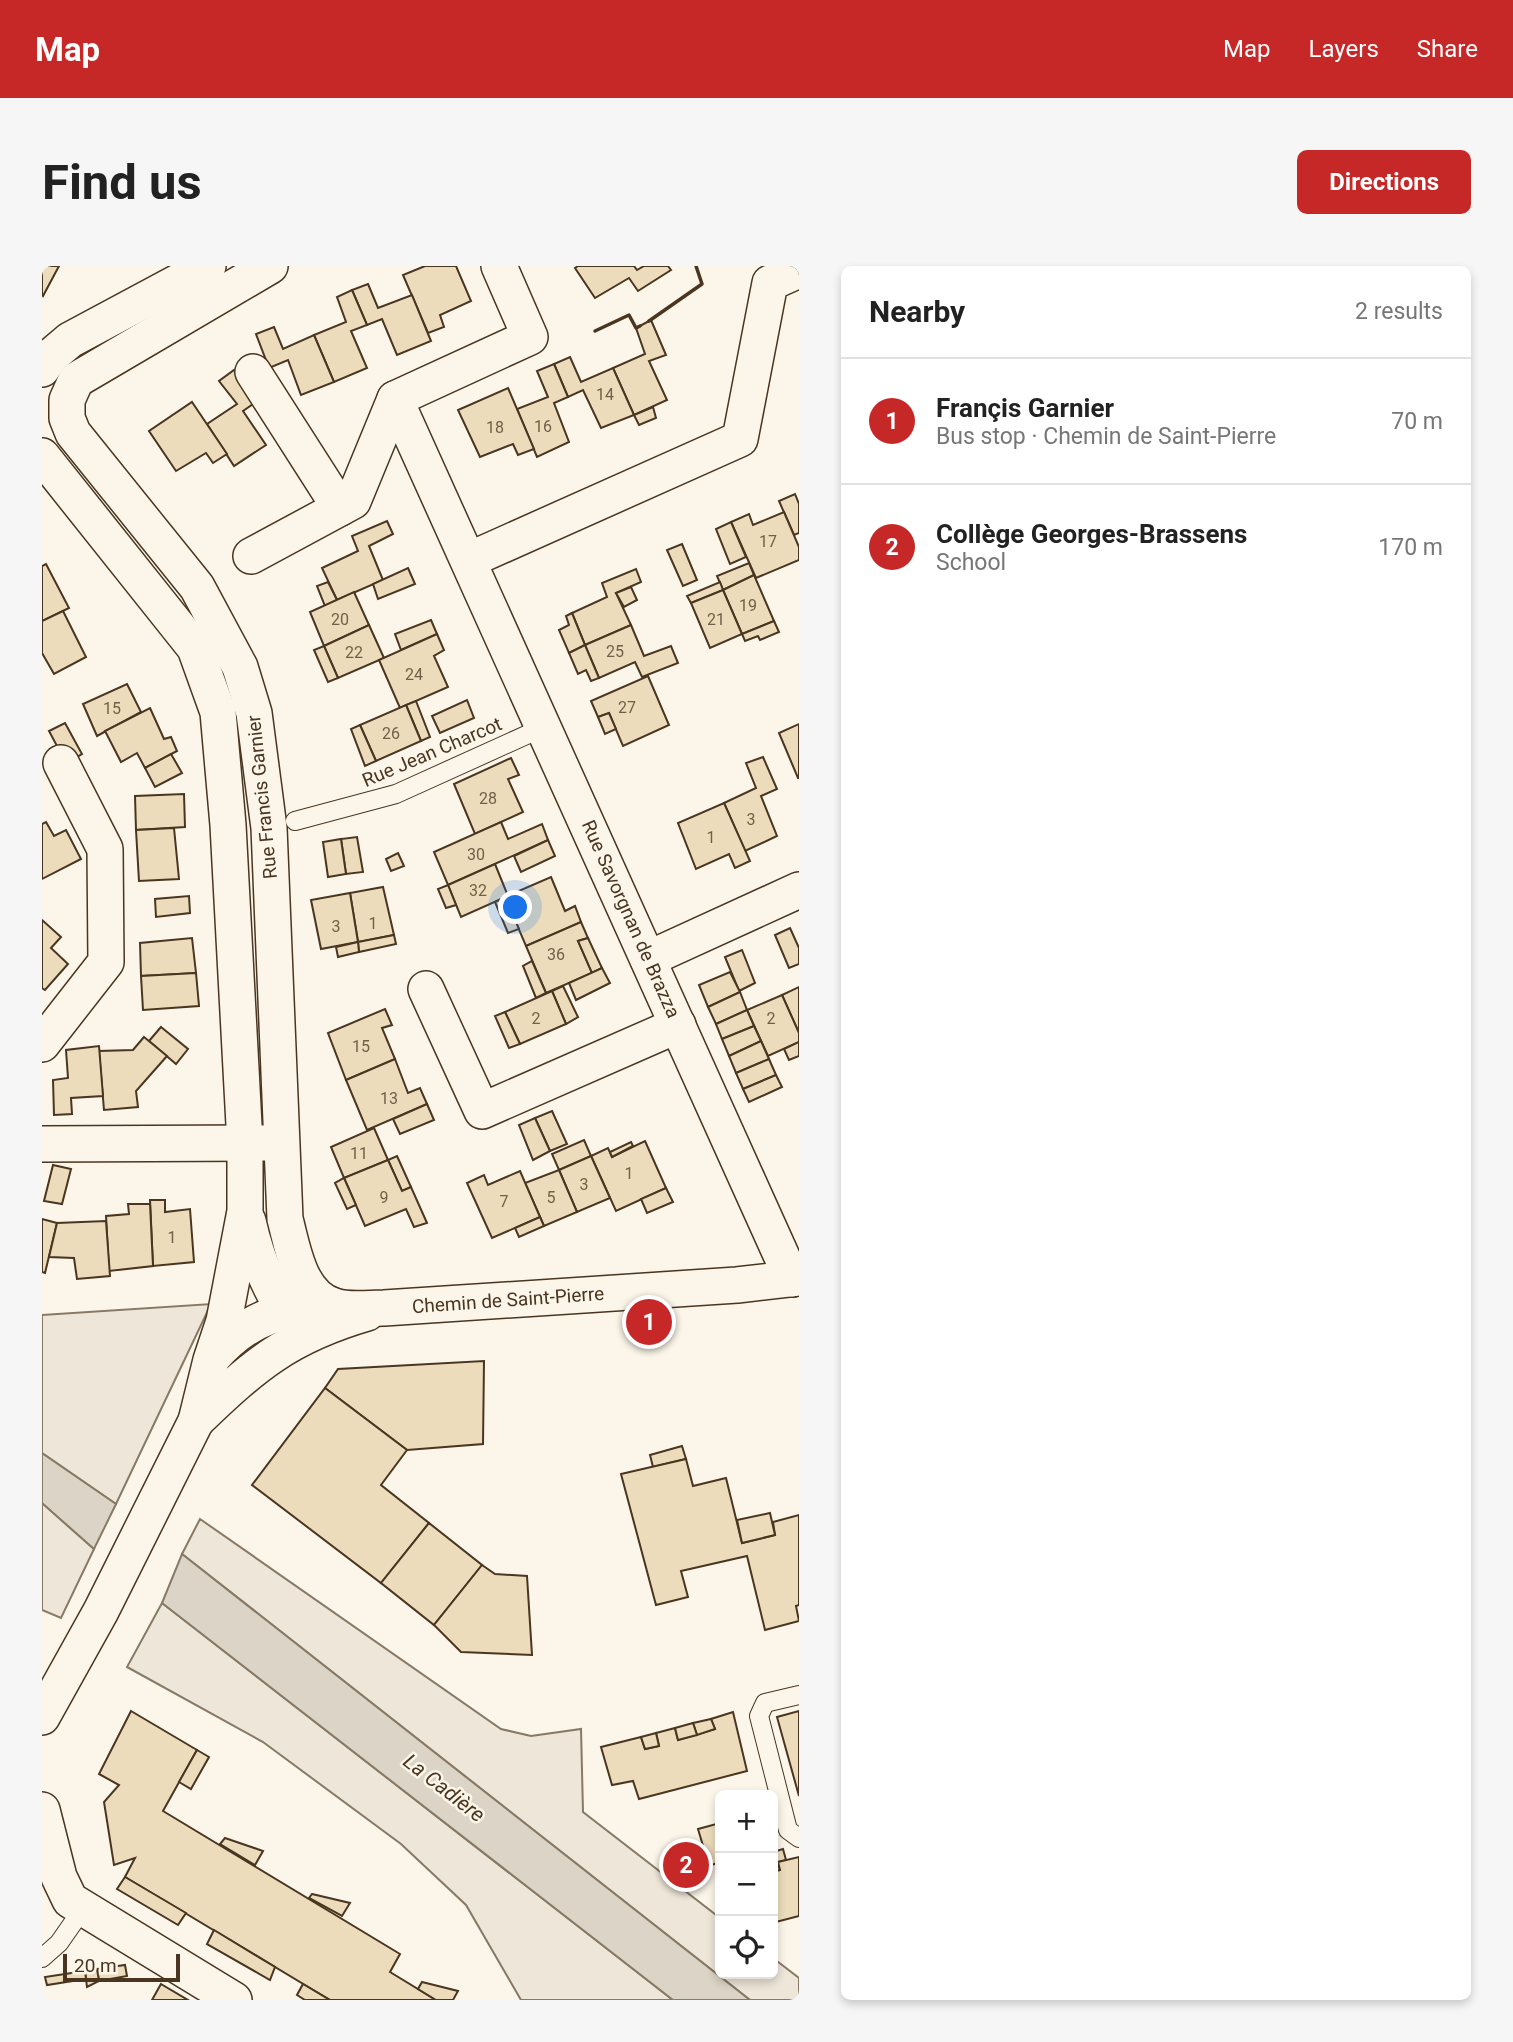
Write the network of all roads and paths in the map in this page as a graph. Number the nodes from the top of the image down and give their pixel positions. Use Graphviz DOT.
graph roads {
  1 [pos="208,266"];
  2 [pos="270,266"];
  3 [pos="499,266"];
  4 [pos="799,270"];
  5 [pos="42,369"];
  6 [pos="253,372"];
  7 [pos="54,398"];
  8 [pos="395,399"];
  9 [pos="42,456"];
  10 [pos="340,508"];
  11 [pos="251,556"];
  12 [pos="468,560"];
  13 [pos="544,727"];
  14 [pos="61,762"];
  15 [pos="295,821"];
  16 [pos="799,890"];
  17 [pos="648,959"];
  18 [pos="426,989"];
  19 [pos="678,1025"];
  20 [pos="42,1044"];
  21 [pos="282,1143"];
  22 [pos="42,1144"];
  23 [pos="245,1144"];
  24 [pos="245,1211"];
  25 [pos="795,1278"];
  26 [pos="334,1307"];
  27 [pos="384,1308"];
  28 [pos="293,1323"];
  29 [pos="211,1360"];
  30 [pos="196,1421"];
  31 [pos="799,1695"];
  32 [pos="42,1717"];
  33 [pos="42,1811"];
  34 [pos="799,1838"];
  35 [pos="82,1910"];
  36 [pos="42,1958"];
  37 [pos="234,2000"];
  1 -- 5 [label="street"];
  2 -- 7 [label="street, Rue Francis Garnier"];
  3 -- 8 [label="street"];
  4 -- 12 [label="street"];
  6 -- 10 [label="street"];
  7 -- 21 [label="street, Rue Francis Garnier"];
  8 -- 10 [label="street"];
  8 -- 12 [label="street, Rue Savorgnan de Brazza"];
  9 -- 23 [label="street, Rue Francis Garnier"];
  10 -- 11 [label="street"];
  12 -- 13 [label="street, Rue Savorgnan de Brazza"];
  13 -- 15 [label="lane, Rue Jean Charcot"];
  13 -- 17 [label="street, Rue Savorgnan de Brazza"];
  14 -- 20 [label="street"];
  16 -- 17 [label="street"];
  17 -- 19 [label="street, Rue Savorgnan de Brazza"];
  18 -- 19 [label="street"];
  19 -- 25 [label="street, Rue Savorgnan de Brazza"];
  21 -- 23 [label="street"];
  21 -- 26 [label="street, Rue Francis Garnier"];
  22 -- 23 [label="street"];
  23 -- 24 [label="street, Rue Francis Garnier"];
  24 -- 28 [label="street"];
  24 -- 29 [label="street"];
  25 -- 27 [label="street, Chemin de Saint-Pierre"];
  26 -- 27 [label="street"];
  26 -- 28 [label="street"];
  27 -- 28 [label="street"];
  28 -- 29 [label="street"];
  28 -- 30 [label="street"];
  29 -- 30 [label="street"];
  30 -- 32 [label="street"];
  31 -- 34 [label="lane"];
  33 -- 35 [label="street"];
  35 -- 36 [label="lane"];
  35 -- 37 [label="street"];
}
